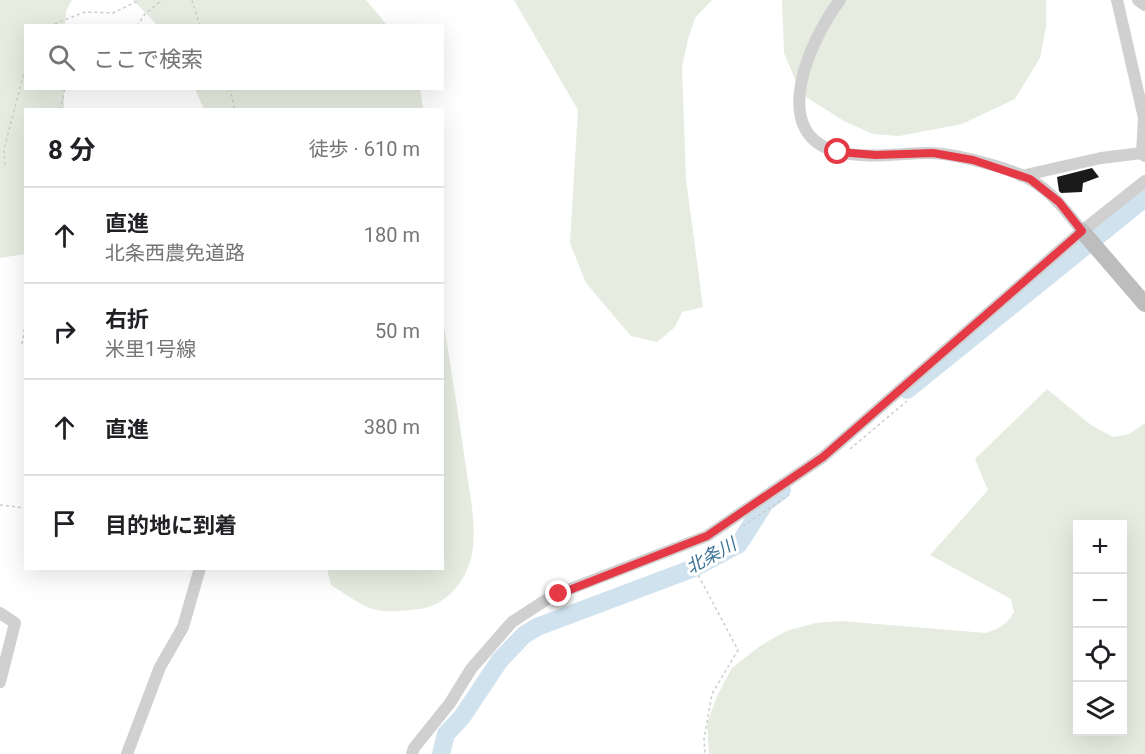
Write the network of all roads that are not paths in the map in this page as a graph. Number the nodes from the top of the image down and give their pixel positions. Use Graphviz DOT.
graph roads {
  1 [pos="840,0"];
  2 [pos="1117,0"];
  3 [pos="1138,0"];
  4 [pos="1145,6"];
  5 [pos="1145,65"];
  6 [pos="1134,76"];
  7 [pos="1144,154"];
  8 [pos="1021,176"];
  9 [pos="1145,182"];
  10 [pos="1082,231"];
  11 [pos="1145,304"];
  12 [pos="199,570"];
  13 [pos="0,613"];
  14 [pos="0,682"];
  15 [pos="127,754"];
  16 [pos="412,754"];
  1 -- 8 [label="street"];
  2 -- 6 [label="street"];
  3 -- 4 [label="street"];
  5 -- 6 [label="street"];
  6 -- 7 [label="street"];
  7 -- 8 [label="street"];
  8 -- 10 [label="street"];
  9 -- 10 [label="street"];
  10 -- 11 [label="street"];
  10 -- 16 [label="street"];
  12 -- 15 [label="street"];
  13 -- 14 [label="street"];
}
